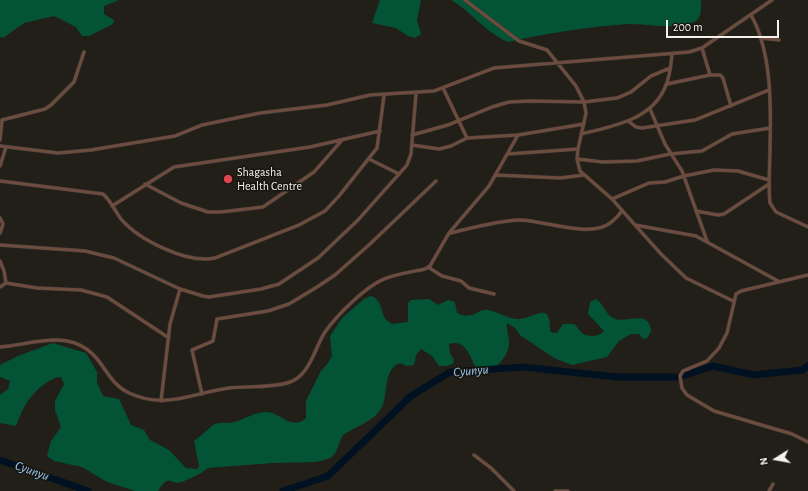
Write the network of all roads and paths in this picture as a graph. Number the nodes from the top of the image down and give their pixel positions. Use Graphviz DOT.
graph roads {
  1 [pos="465,0"];
  2 [pos="772,0"];
  3 [pos="751,15"];
  4 [pos="761,38"];
  5 [pos="779,40"];
  6 [pos="702,48"];
  7 [pos="84,52"];
  8 [pos="672,55"];
  9 [pos="557,64"];
  10 [pos="670,68"];
  11 [pos="710,75"];
  12 [pos="667,84"];
  13 [pos="443,88"];
  14 [pos="769,90"];
  15 [pos="416,94"];
  16 [pos="384,96"];
  17 [pos="584,102"];
  18 [pos="731,106"];
  19 [pos="650,109"];
  20 [pos="458,120"];
  21 [pos="628,121"];
  22 [pos="584,124"];
  23 [pos="658,127"];
  24 [pos="770,128"];
  25 [pos="380,131"];
  26 [pos="581,134"];
  27 [pos="412,135"];
  28 [pos="518,136"];
  29 [pos="468,138"];
  30 [pos="343,139"];
  31 [pos="0,140"];
  32 [pos="412,145"];
  33 [pos="0,146"];
  34 [pos="6,147"];
  35 [pos="578,149"];
  36 [pos="508,154"];
  37 [pos="670,154"];
  38 [pos="369,159"];
  39 [pos="577,159"];
  40 [pos="0,166"];
  41 [pos="399,174"];
  42 [pos="496,175"];
  43 [pos="584,175"];
  44 [pos="684,176"];
  45 [pos="0,181"];
  46 [pos="436,182"];
  47 [pos="769,182"];
  48 [pos="145,184"];
  49 [pos="612,199"];
  50 [pos="112,206"];
  51 [pos="622,211"];
  52 [pos="696,211"];
  53 [pos="0,218"];
  54 [pos="635,225"];
  55 [pos="808,227"];
  56 [pos="449,233"];
  57 [pos="0,234"];
  58 [pos="707,241"];
  59 [pos="0,245"];
  60 [pos="0,261"];
  61 [pos="428,267"];
  62 [pos="808,275"];
  63 [pos="778,281"];
  64 [pos="6,283"];
  65 [pos="0,287"];
  66 [pos="180,289"];
  67 [pos="494,294"];
  68 [pos="733,301"];
  69 [pos="169,338"];
  70 [pos="0,347"];
  71 [pos="202,394"];
  72 [pos="161,402"];
  73 [pos="808,442"];
  74 [pos="474,455"];
  75 [pos="773,484"];
  76 [pos="514,491"];
  77 [pos="555,491"];
  78 [pos="568,491"];
  79 [pos="769,491"];
  1 -- 9 [label="street"];
  2 -- 3 [label="street"];
  3 -- 4 [label="street"];
  3 -- 6 [label="street"];
  4 -- 5 [label="street"];
  4 -- 14 [label="street"];
  6 -- 8 [label="street"];
  6 -- 11 [label="street"];
  7 -- 31 [label="street"];
  8 -- 9 [label="street"];
  8 -- 10 [label="street"];
  9 -- 13 [label="street"];
  9 -- 17 [label="street"];
  10 -- 12 [label="street"];
  10 -- 17 [label="street"];
  11 -- 12 [label="street"];
  11 -- 18 [label="street"];
  12 -- 19 [label="street"];
  13 -- 15 [label="street"];
  13 -- 20 [label="street"];
  14 -- 18 [label="street"];
  14 -- 24 [label="street"];
  15 -- 16 [label="street"];
  15 -- 27 [label="street"];
  16 -- 25 [label="street"];
  16 -- 34 [label="street"];
  17 -- 20 [label="street"];
  17 -- 22 [label="street"];
  18 -- 23 [label="street"];
  19 -- 21 [label="street"];
  19 -- 23 [label="street"];
  20 -- 27 [label="street"];
  20 -- 29 [label="street"];
  21 -- 23 [label="street"];
  21 -- 26 [label="street"];
  22 -- 26 [label="street"];
  22 -- 28 [label="street"];
  23 -- 37 [label="street"];
  24 -- 37 [label="street"];
  24 -- 47 [label="street"];
  25 -- 30 [label="street"];
  25 -- 38 [label="street"];
  26 -- 35 [label="street"];
  27 -- 32 [label="street"];
  28 -- 29 [label="street"];
  28 -- 36 [label="street"];
  29 -- 32 [label="street"];
  30 -- 48 [label="street"];
  30 -- 48 [label="street"];
  32 -- 41 [label="street"];
  33 -- 34 [label="street"];
  34 -- 40 [label="street"];
  35 -- 36 [label="street"];
  35 -- 39 [label="street"];
  36 -- 42 [label="street"];
  37 -- 39 [label="street"];
  37 -- 44 [label="street"];
  38 -- 41 [label="street"];
  38 -- 50 [label="street"];
  39 -- 43 [label="street"];
  41 -- 66 [label="street"];
  42 -- 43 [label="street"];
  42 -- 56 [label="street"];
  43 -- 49 [label="street"];
  44 -- 47 [label="street"];
  44 -- 49 [label="street"];
  44 -- 52 [label="street"];
  45 -- 50 [label="street"];
  46 -- 71 [label="street"];
  47 -- 52 [label="street"];
  47 -- 55 [label="street"];
  48 -- 50 [label="street"];
  49 -- 51 [label="street"];
  51 -- 54 [label="street"];
  51 -- 56 [label="street"];
  52 -- 58 [label="street"];
  53 -- 57 [label="street"];
  54 -- 58 [label="street"];
  54 -- 68 [label="street"];
  56 -- 61 [label="street"];
  58 -- 63 [label="street"];
  59 -- 66 [label="street"];
  60 -- 64 [label="street"];
  61 -- 67 [label="street"];
  61 -- 71 [label="street"];
  62 -- 63 [label="street"];
  63 -- 68 [label="street"];
  64 -- 65 [label="street"];
  64 -- 69 [label="street"];
  66 -- 69 [label="street"];
  68 -- 73 [label="street"];
  69 -- 72 [label="street"];
  70 -- 72 [label="street"];
  71 -- 72 [label="street"];
  74 -- 76 [label="street"];
  75 -- 79 [label="street"];
  77 -- 78 [label="street"];
}
